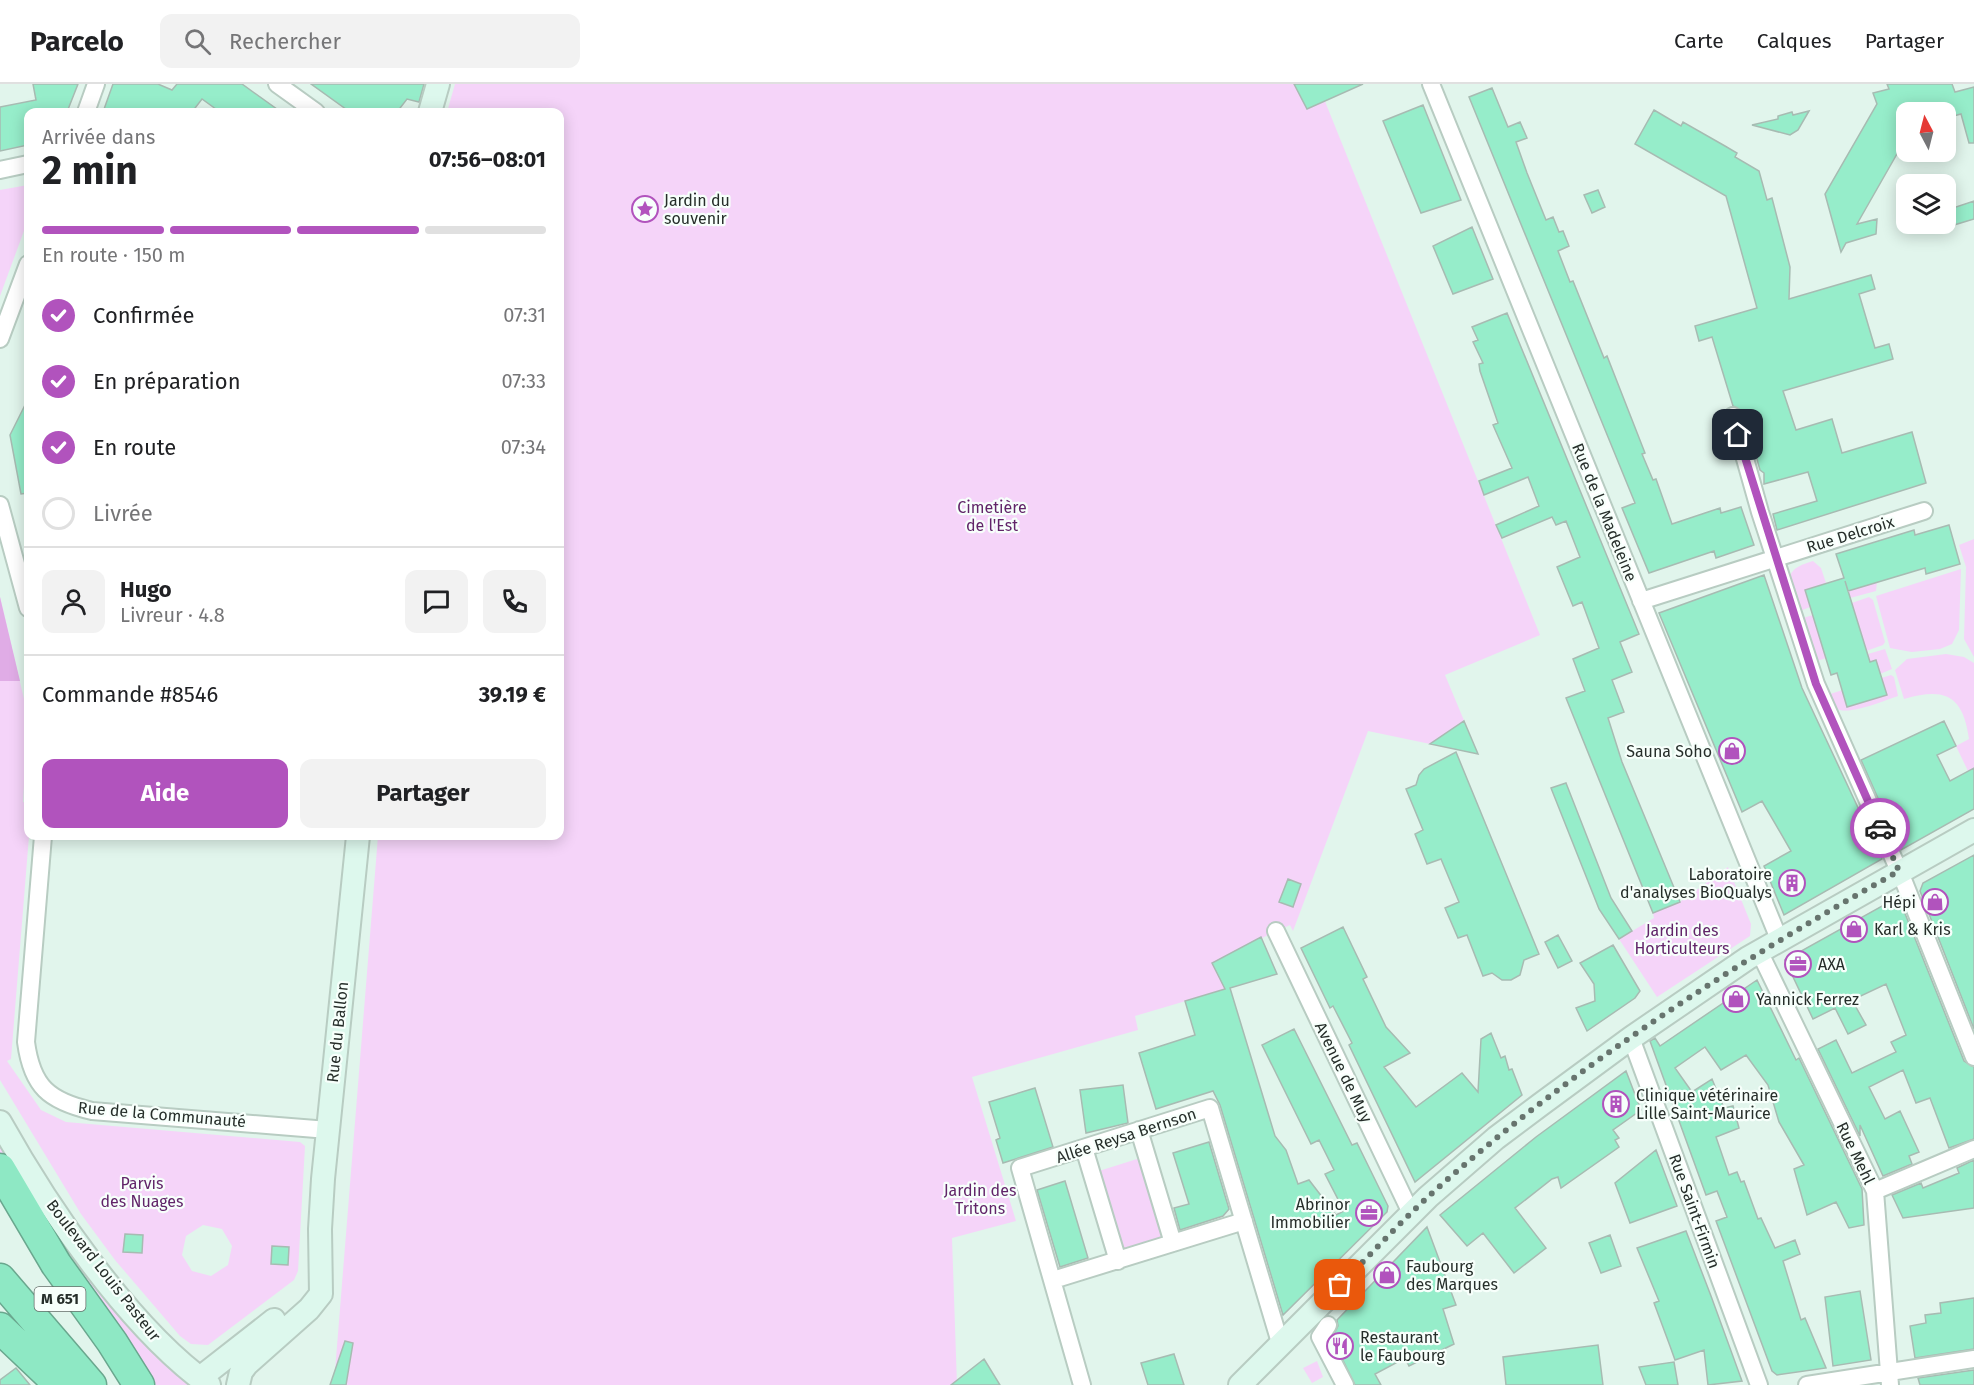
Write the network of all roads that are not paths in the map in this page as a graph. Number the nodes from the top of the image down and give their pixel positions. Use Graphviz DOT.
graph roads {
  1 [pos="96,84"];
  2 [pos="277,84"];
  3 [pos="438,84"];
  4 [pos="1431,84"];
  5 [pos="87,108"];
  6 [pos="310,108"];
  7 [pos="431,108"];
  8 [pos="24,165"];
  9 [pos="0,170"];
  10 [pos="24,275"];
  11 [pos="0,339"];
  12 [pos="1733,416"];
  13 [pos="0,505"];
  14 [pos="1924,511"];
  15 [pos="1775,558"];
  16 [pos="24,593"];
  17 [pos="1641,601"];
  18 [pos="1974,830"];
  19 [pos="43,840"];
  20 [pos="358,840"];
  21 [pos="1899,871"];
  22 [pos="1276,931"];
  23 [pos="1779,939"];
  24 [pos="1759,951"];
  25 [pos="1631,1038"];
  26 [pos="1974,1057"];
  27 [pos="0,1122"];
  28 [pos="328,1130"];
  29 [pos="1139,1130"];
  30 [pos="1084,1148"];
  31 [pos="1974,1149"];
  32 [pos="0,1169"];
  33 [pos="1875,1191"];
  34 [pos="0,1208"];
  35 [pos="1411,1213"];
  36 [pos="1244,1221"];
  37 [pos="320,1229"];
  38 [pos="1173,1243"];
  39 [pos="1118,1261"];
  40 [pos="0,1279"];
  41 [pos="1053,1280"];
  42 [pos="1328,1325"];
  43 [pos="0,1328"];
  44 [pos="1281,1346"];
  45 [pos="1974,1359"];
  46 [pos="1889,1379"];
  47 [pos="205,1382"];
  48 [pos="60,1385"];
  49 [pos="91,1385"];
  50 [pos="128,1385"];
  51 [pos="139,1385"];
  52 [pos="238,1385"];
  53 [pos="1082,1385"];
  54 [pos="1240,1385"];
  55 [pos="1346,1385"];
  56 [pos="1759,1385"];
  57 [pos="1807,1385"];
  1 -- 5 [label="street"];
  2 -- 6 [label="street"];
  3 -- 7 [label="street"];
  4 -- 17 [label="street, Rue de la Madeleine"];
  8 -- 9 [label="street"];
  10 -- 11 [label="street"];
  12 -- 15 [label="street"];
  13 -- 16 [label="street"];
  14 -- 15 [label="street, Rue Delcroix"];
  15 -- 17 [label="street, Rue Delcroix"];
  15 -- 21 [label="street"];
  17 -- 23 [label="street, Rue de la Madeleine"];
  18 -- 21 [label="street"];
  19 -- 28 [label="street, Rue de la Communauté"];
  20 -- 28 [label="street, Rue du Ballon"];
  21 -- 23 [label="street"];
  21 -- 26 [label="street"];
  22 -- 35 [label="street, Avenue de Muy"];
  23 -- 24 [label="street"];
  24 -- 25 [label="street"];
  24 -- 33 [label="street, Rue Mehl"];
  25 -- 35 [label="street"];
  25 -- 56 [label="street, Rue Saint-Firmin"];
  27 -- 47 [label="street, Boulevard Louis Pasteur"];
  28 -- 37 [label="street, Rue du Ballon"];
  29 -- 30 [label="street, Allée Reysa Bernson"];
  29 -- 36 [label="street, Allée Reysa Bernson"];
  29 -- 38 [label="street"];
  30 -- 39 [label="street"];
  30 -- 41 [label="street, Allée Reysa Bernson"];
  31 -- 33 [label="street"];
  32 -- 51 [label="highway"];
  33 -- 46 [label="street, Rue Mehl"];
  34 -- 50 [label="highway, M 651"];
  35 -- 44 [label="street"];
  36 -- 38 [label="street"];
  36 -- 44 [label="street, Allée Reysa Bernson"];
  37 -- 47 [label="street, Rue du Ballon"];
  37 -- 52 [label="street, Rue du Ballon"];
  38 -- 39 [label="street"];
  39 -- 41 [label="street"];
  40 -- 49 [label="highway, M 651"];
  41 -- 53 [label="street, Allée Reysa Bernson"];
  42 -- 55 [label="street"];
  43 -- 48 [label="highway"];
  44 -- 54 [label="street"];
  45 -- 46 [label="street"];
  46 -- 57 [label="street"];
}
